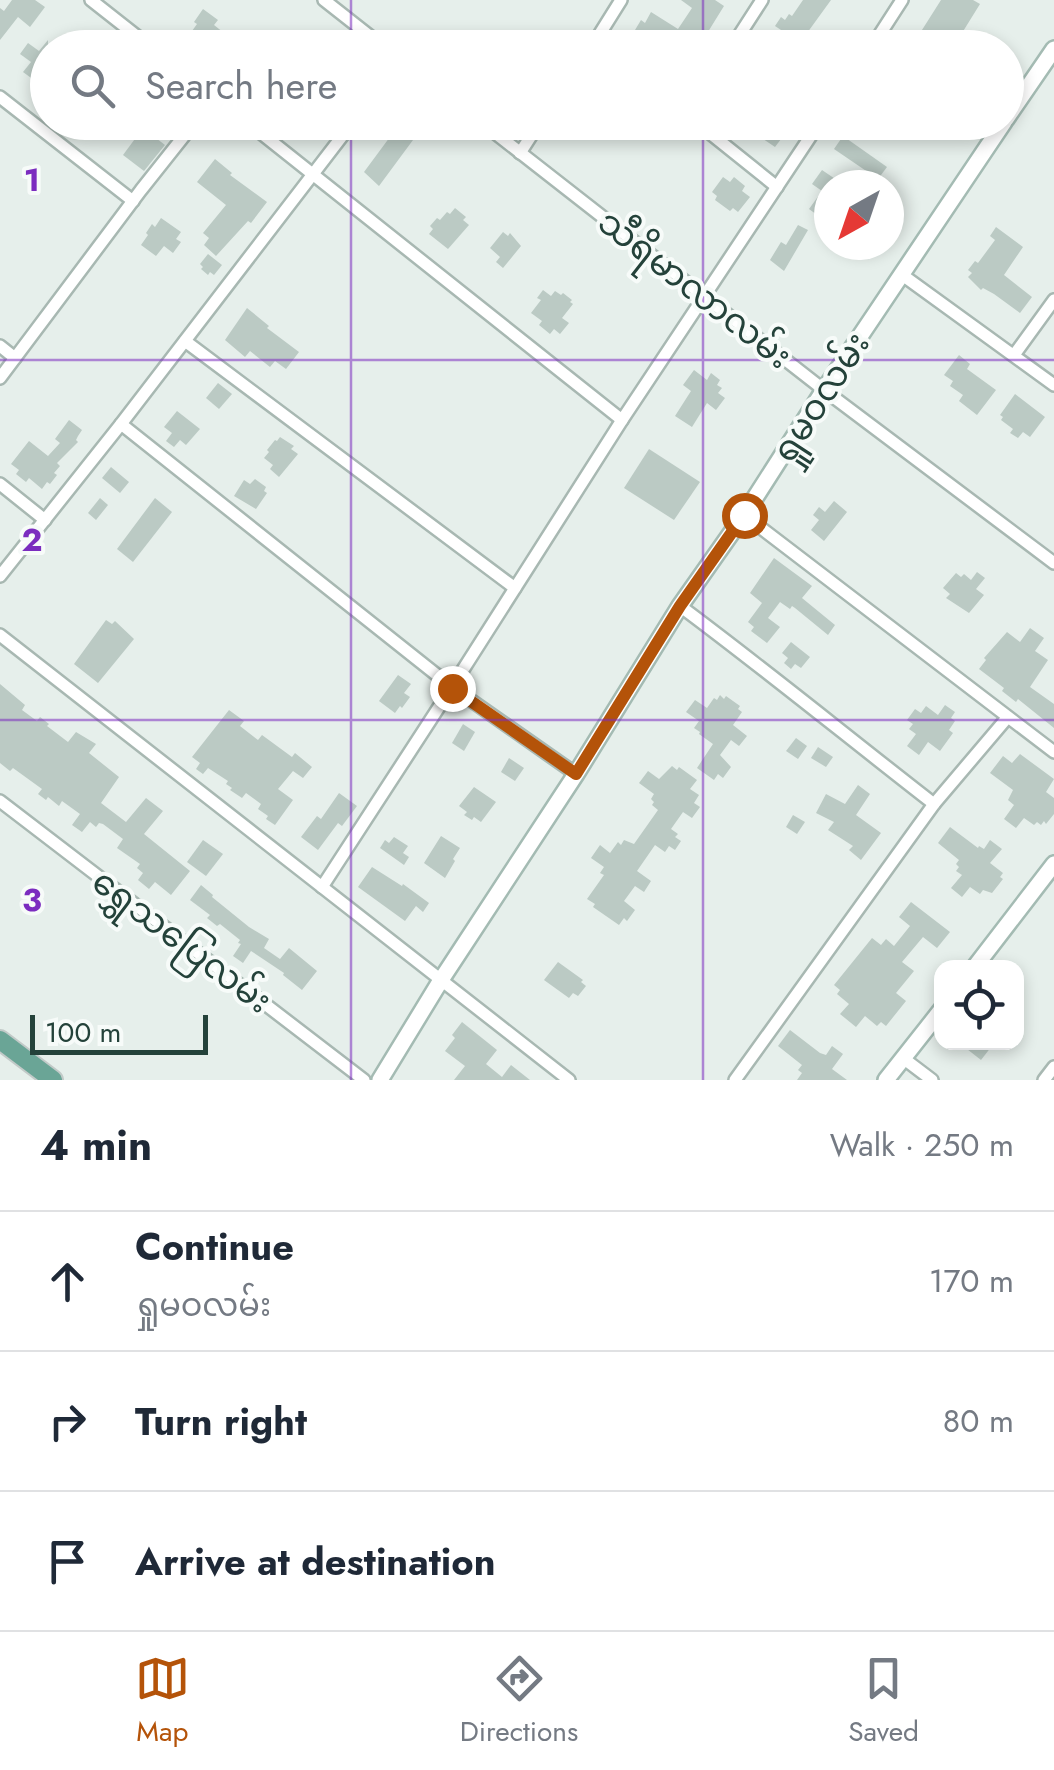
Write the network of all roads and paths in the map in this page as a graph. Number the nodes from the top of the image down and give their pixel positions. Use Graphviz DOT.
graph roads {
  1 [pos="91,0"];
  2 [pos="324,0"];
  3 [pos="621,0"];
  4 [pos="762,0"];
  5 [pos="902,0"];
  6 [pos="129,30"];
  7 [pos="362,30"];
  8 [pos="605,30"];
  9 [pos="743,30"];
  10 [pos="883,30"];
  11 [pos="1054,50"];
  12 [pos="1024,93"];
  13 [pos="0,97"];
  14 [pos="30,120"];
  15 [pos="55,140"];
  16 [pos="181,140"];
  17 [pos="269,140"];
  18 [pos="339,140"];
  19 [pos="504,140"];
  20 [pos="528,140"];
  21 [pos="718,140"];
  22 [pos="808,140"];
  23 [pos="992,140"];
  24 [pos="520,152"];
  25 [pos="314,176"];
  26 [pos="777,187"];
  27 [pos="133,201"];
  28 [pos="902,274"];
  29 [pos="704,296"];
  30 [pos="1054,300"];
  31 [pos="185,342"];
  32 [pos="0,346"];
  33 [pos="1014,355"];
  34 [pos="15,358"];
  35 [pos="0,378"];
  36 [pos="1054,385"];
  37 [pos="824,390"];
  38 [pos="622,420"];
  39 [pos="121,424"];
  40 [pos="0,484"];
  41 [pos="744,515"];
  42 [pos="45,520"];
  43 [pos="1054,563"];
  44 [pos="0,576"];
  45 [pos="515,588"];
  46 [pos="680,606"];
  47 [pos="0,635"];
  48 [pos="452,688"];
  49 [pos="1007,718"];
  50 [pos="1054,752"];
  51 [pos="576,774"];
  52 [pos="0,801"];
  53 [pos="934,804"];
  54 [pos="1054,864"];
  55 [pos="322,887"];
  56 [pos="980,960"];
  57 [pos="441,980"];
  58 [pos="934,1019"];
  59 [pos="0,1040"];
  60 [pos="903,1058"];
  61 [pos="1054,1067"];
  62 [pos="53,1080"];
  63 [pos="364,1080"];
  64 [pos="380,1080"];
  65 [pos="569,1080"];
  66 [pos="735,1080"];
  67 [pos="886,1080"];
  68 [pos="932,1080"];
  69 [pos="1044,1080"];
  1 -- 6 [label="street"];
  2 -- 7 [label="street"];
  3 -- 8 [label="street"];
  4 -- 9 [label="street"];
  5 -- 10 [label="street"];
  11 -- 12 [label="street, ရှုမဝလမ်း"];
  13 -- 14 [label="street"];
  15 -- 27 [label="street"];
  16 -- 27 [label="street"];
  17 -- 25 [label="street"];
  18 -- 25 [label="street"];
  19 -- 24 [label="street, သီရိမာလာလမ်း"];
  20 -- 24 [label="street"];
  21 -- 26 [label="street"];
  22 -- 26 [label="street"];
  23 -- 28 [label="street, ရှုမဝလမ်း"];
  24 -- 29 [label="street, သီရိမာလာလမ်း"];
  25 -- 31 [label="street"];
  25 -- 38 [label="street"];
  26 -- 29 [label="street"];
  27 -- 34 [label="street"];
  28 -- 33 [label="street"];
  28 -- 37 [label="street, ရှုမဝလမ်း"];
  29 -- 37 [label="street, သီရိမာလာလမ်း"];
  29 -- 38 [label="street"];
  30 -- 33 [label="street"];
  31 -- 39 [label="street"];
  31 -- 45 [label="street"];
  32 -- 34 [label="street"];
  33 -- 36 [label="street"];
  34 -- 35 [label="street"];
  37 -- 41 [label="street, ရှုမဝလမ်း"];
  37 -- 43 [label="street, သီရိမာလာလမ်း"];
  38 -- 45 [label="street"];
  39 -- 42 [label="street"];
  39 -- 48 [label="street"];
  40 -- 42 [label="street"];
  41 -- 46 [label="street, ရှုမဝလမ်း"];
  41 -- 49 [label="street"];
  42 -- 44 [label="street"];
  45 -- 48 [label="street"];
  46 -- 51 [label="street, ရှုမဝလမ်း"];
  46 -- 53 [label="street"];
  47 -- 55 [label="street"];
  48 -- 51 [label="street"];
  48 -- 55 [label="street"];
  49 -- 50 [label="street"];
  49 -- 53 [label="street"];
  51 -- 57 [label="street, ရှုမဝလမ်း"];
  52 -- 63 [label="street, ရွှေသပြေလမ်း"];
  53 -- 66 [label="street"];
  54 -- 56 [label="street"];
  55 -- 57 [label="street"];
  57 -- 64 [label="street, ရှုမဝလမ်း"];
  57 -- 65 [label="street"];
  58 -- 60 [label="street"];
  59 -- 62 [label="main road"];
  60 -- 67 [label="street"];
  60 -- 68 [label="street"];
  61 -- 69 [label="street"];
}
